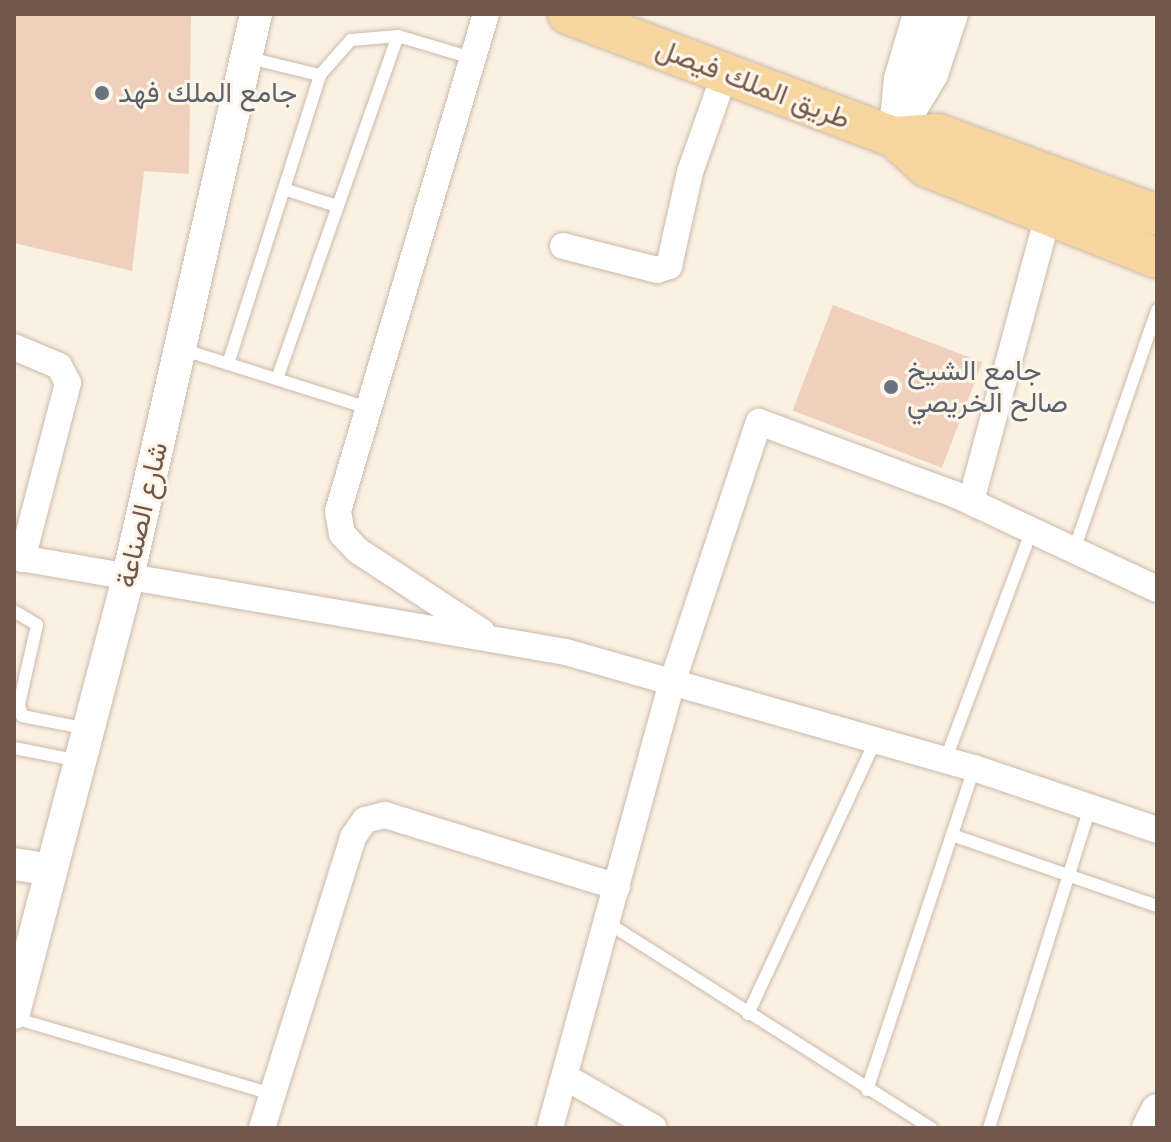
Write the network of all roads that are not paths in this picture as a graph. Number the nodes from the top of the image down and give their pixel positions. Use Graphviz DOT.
graph roads {
  1 [pos="256,14"];
  2 [pos="486,14"];
  3 [pos="568,14"];
  4 [pos="919,14"];
  5 [pos="952,14"];
  6 [pos="398,36"];
  7 [pos="246,57"];
  8 [pos="472,58"];
  9 [pos="725,73"];
  10 [pos="320,75"];
  11 [pos="894,137"];
  12 [pos="284,189"];
  13 [pos="337,206"];
  14 [pos="1048,215"];
  15 [pos="1157,215"];
  16 [pos="563,246"];
  17 [pos="1157,258"];
  18 [pos="1157,310"];
  19 [pos="14,347"];
  20 [pos="180,349"];
  21 [pos="228,364"];
  22 [pos="277,379"];
  23 [pos="368,408"];
  24 [pos="971,501"];
  25 [pos="1032,530"];
  26 [pos="1074,550"];
  27 [pos="18,558"];
  28 [pos="127,581"];
  29 [pos="1157,589"];
  30 [pos="14,611"];
  31 [pos="492,638"];
  32 [pos="672,683"];
  33 [pos="88,729"];
  34 [pos="874,744"];
  35 [pos="14,748"];
  36 [pos="80,761"];
  37 [pos="945,761"];
  38 [pos="974,768"];
  39 [pos="1090,808"];
  40 [pos="1157,830"];
  41 [pos="952,835"];
  42 [pos="14,864"];
  43 [pos="51,870"];
  44 [pos="1068,877"];
  45 [pos="617,887"];
  46 [pos="1157,906"];
  47 [pos="608,923"];
  48 [pos="748,1014"];
  49 [pos="14,1015"];
  50 [pos="567,1078"];
  51 [pos="867,1090"];
  52 [pos="273,1094"];
  53 [pos="1157,1110"];
  54 [pos="262,1128"];
  55 [pos="550,1128"];
  56 [pos="654,1128"];
  57 [pos="931,1128"];
  58 [pos="989,1128"];
  59 [pos="1148,1128"];
  1 -- 7 [label="street, شارع الصناعة"];
  2 -- 8 [label="street"];
  3 -- 9 [label="main road, طريق الملك فيصل"];
  4 -- 11 [label="street"];
  5 -- 11 [label="street"];
  6 -- 8 [label="lane"];
  6 -- 10 [label="lane"];
  6 -- 13 [label="lane"];
  7 -- 10 [label="lane"];
  7 -- 20 [label="street, شارع الصناعة"];
  8 -- 23 [label="street"];
  9 -- 11 [label="main road, طريق الملك فيصل"];
  9 -- 16 [label="street"];
  10 -- 12 [label="lane"];
  11 -- 14 [label="main road, طريق الملك فيصل"];
  11 -- 15 [label="main road, طريق الملك فيصل"];
  12 -- 13 [label="lane"];
  12 -- 21 [label="lane"];
  13 -- 22 [label="lane"];
  14 -- 17 [label="main road, طريق الملك فيصل"];
  14 -- 24 [label="street"];
  18 -- 26 [label="lane"];
  19 -- 27 [label="street"];
  20 -- 21 [label="lane"];
  20 -- 28 [label="street, شارع الصناعة"];
  21 -- 22 [label="lane"];
  22 -- 23 [label="lane"];
  23 -- 31 [label="street"];
  24 -- 25 [label="street"];
  24 -- 32 [label="street"];
  25 -- 26 [label="street"];
  25 -- 37 [label="lane"];
  26 -- 29 [label="street"];
  27 -- 28 [label="street"];
  28 -- 31 [label="street"];
  28 -- 33 [label="street, شارع الصناعة"];
  30 -- 33 [label="lane"];
  31 -- 32 [label="street"];
  32 -- 34 [label="street"];
  32 -- 45 [label="street"];
  33 -- 36 [label="street, شارع الصناعة"];
  34 -- 37 [label="street"];
  34 -- 48 [label="lane"];
  35 -- 36 [label="lane"];
  36 -- 43 [label="street, شارع الصناعة"];
  37 -- 38 [label="street"];
  38 -- 39 [label="street"];
  38 -- 41 [label="lane"];
  39 -- 40 [label="street"];
  39 -- 44 [label="lane"];
  41 -- 44 [label="lane"];
  41 -- 51 [label="lane"];
  42 -- 43 [label="street"];
  43 -- 49 [label="street, شارع الصناعة"];
  44 -- 46 [label="lane"];
  44 -- 58 [label="lane"];
  45 -- 47 [label="street"];
  45 -- 52 [label="street"];
  47 -- 48 [label="lane"];
  47 -- 50 [label="street"];
  48 -- 51 [label="lane"];
  49 -- 52 [label="lane"];
  50 -- 55 [label="street"];
  50 -- 56 [label="street"];
  51 -- 57 [label="lane"];
  52 -- 54 [label="street"];
  53 -- 59 [label="street"];
}
